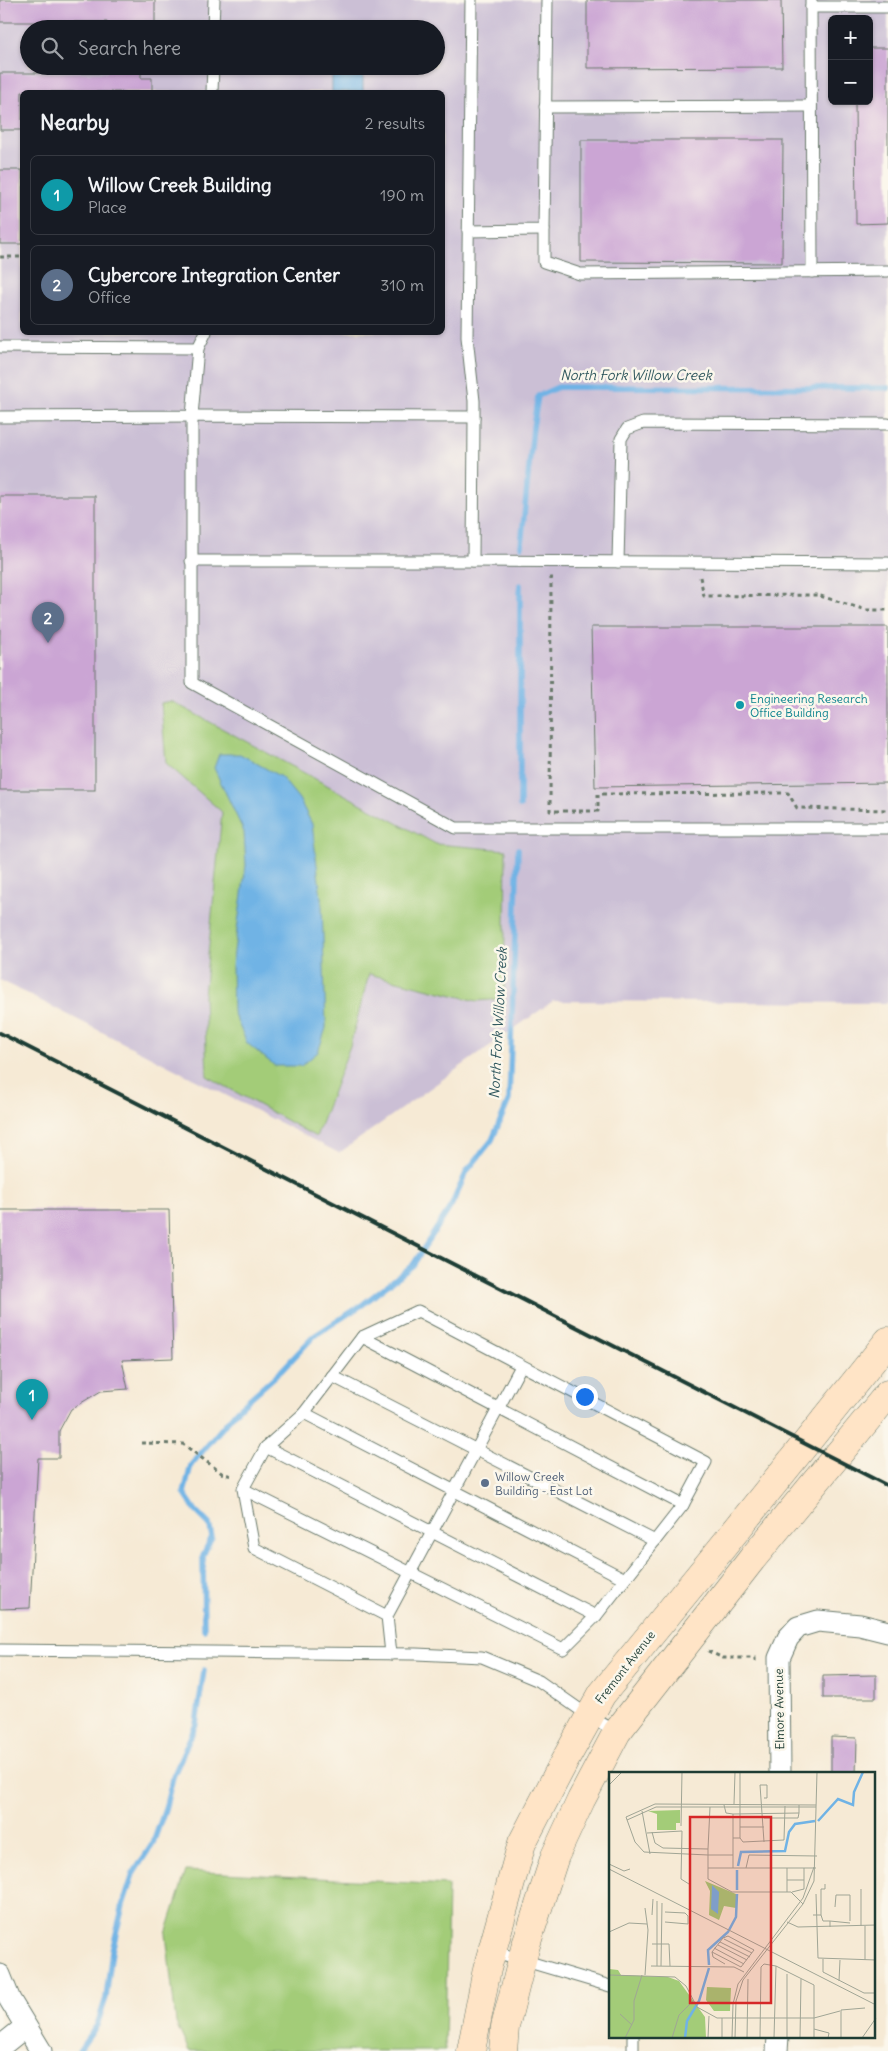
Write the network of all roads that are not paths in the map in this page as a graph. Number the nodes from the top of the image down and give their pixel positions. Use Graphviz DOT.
graph roads {
  1 [pos="214,0"];
  2 [pos="471,0"];
  3 [pos="547,0"];
  4 [pos="810,4"];
  5 [pos="888,7"];
  6 [pos="213,20"];
  7 [pos="212,75"];
  8 [pos="212,90"];
  9 [pos="811,106"];
  10 [pos="545,107"];
  11 [pos="544,230"];
  12 [pos="468,231"];
  13 [pos="888,271"];
  14 [pos="812,272"];
  15 [pos="204,335"];
  16 [pos="0,347"];
  17 [pos="198,348"];
  18 [pos="192,416"];
  19 [pos="0,417"];
  20 [pos="474,417"];
  21 [pos="888,424"];
  22 [pos="191,561"];
  23 [pos="473,561"];
  24 [pos="618,562"];
  25 [pos="888,563"];
  26 [pos="888,828"];
  27 [pos="362,1337"];
  28 [pos="888,1341"];
  29 [pos="521,1366"];
  30 [pos="332,1376"];
  31 [pos="888,1394"];
  32 [pos="498,1408"];
  33 [pos="304,1413"];
  34 [pos="266,1448"];
  35 [pos="476,1449"];
  36 [pos="243,1489"];
  37 [pos="454,1491"];
  38 [pos="683,1505"];
  39 [pos="432,1532"];
  40 [pos="655,1541"];
  41 [pos="410,1573"];
  42 [pos="626,1579"];
  43 [pos="387,1616"];
  44 [pos="596,1616"];
  45 [pos="888,1632"];
  46 [pos="0,1650"];
  47 [pos="391,1654"];
  48 [pos="589,1716"];
  49 [pos="617,1732"];
  50 [pos="780,1772"];
  51 [pos="492,1951"];
  52 [pos="522,1959"];
  53 [pos="0,1975"];
  54 [pos="609,1986"];
  55 [pos="25,2027"];
  56 [pos="633,2038"];
  57 [pos="778,2038"];
  58 [pos="0,2047"];
  59 [pos="41,2051"];
  60 [pos="471,2051"];
  61 [pos="503,2051"];
  62 [pos="633,2051"];
  63 [pos="778,2051"];
  1 -- 6 [label="lane"];
  2 -- 12 [label="lane"];
  3 -- 10 [label="lane"];
  4 -- 5 [label="lane"];
  4 -- 9 [label="lane"];
  7 -- 8 [label="lane"];
  9 -- 10 [label="lane"];
  9 -- 14 [label="lane"];
  10 -- 11 [label="lane"];
  11 -- 12 [label="lane"];
  11 -- 14 [label="lane"];
  12 -- 20 [label="lane"];
  13 -- 14 [label="lane"];
  15 -- 17 [label="lane"];
  16 -- 17 [label="lane"];
  17 -- 18 [label="lane"];
  18 -- 19 [label="lane"];
  18 -- 20 [label="lane"];
  18 -- 22 [label="lane"];
  20 -- 23 [label="lane"];
  21 -- 24 [label="lane"];
  22 -- 23 [label="lane"];
  22 -- 26 [label="lane"];
  23 -- 24 [label="lane"];
  24 -- 25 [label="lane"];
  27 -- 29 [label="lane"];
  27 -- 30 [label="lane"];
  27 -- 32 [label="lane"];
  28 -- 48 [label="street, Fremont Avenue"];
  29 -- 32 [label="lane"];
  29 -- 38 [label="lane"];
  30 -- 33 [label="lane"];
  30 -- 35 [label="lane"];
  31 -- 49 [label="street"];
  32 -- 35 [label="lane"];
  32 -- 38 [label="lane"];
  33 -- 34 [label="lane"];
  33 -- 37 [label="lane"];
  34 -- 36 [label="lane"];
  34 -- 39 [label="lane"];
  35 -- 37 [label="lane"];
  35 -- 40 [label="lane"];
  36 -- 41 [label="lane"];
  36 -- 43 [label="lane"];
  37 -- 39 [label="lane"];
  37 -- 42 [label="lane"];
  38 -- 40 [label="lane"];
  39 -- 41 [label="lane"];
  39 -- 44 [label="lane"];
  40 -- 42 [label="lane"];
  41 -- 43 [label="lane"];
  41 -- 44 [label="lane"];
  42 -- 44 [label="lane"];
  43 -- 47 [label="lane"];
  45 -- 50 [label="street, Elmore Avenue"];
  46 -- 47 [label="lane"];
  47 -- 48 [label="lane"];
  48 -- 49 [label="lane"];
  48 -- 51 [label="street, Fremont Avenue"];
  49 -- 52 [label="street"];
  51 -- 52 [label="lane"];
  51 -- 60 [label="street, Fremont Avenue"];
  52 -- 54 [label="lane"];
  52 -- 61 [label="street"];
  53 -- 55 [label="street"];
  55 -- 58 [label="street"];
  55 -- 59 [label="street"];
  56 -- 62 [label="lane"];
  57 -- 63 [label="street"];
}
